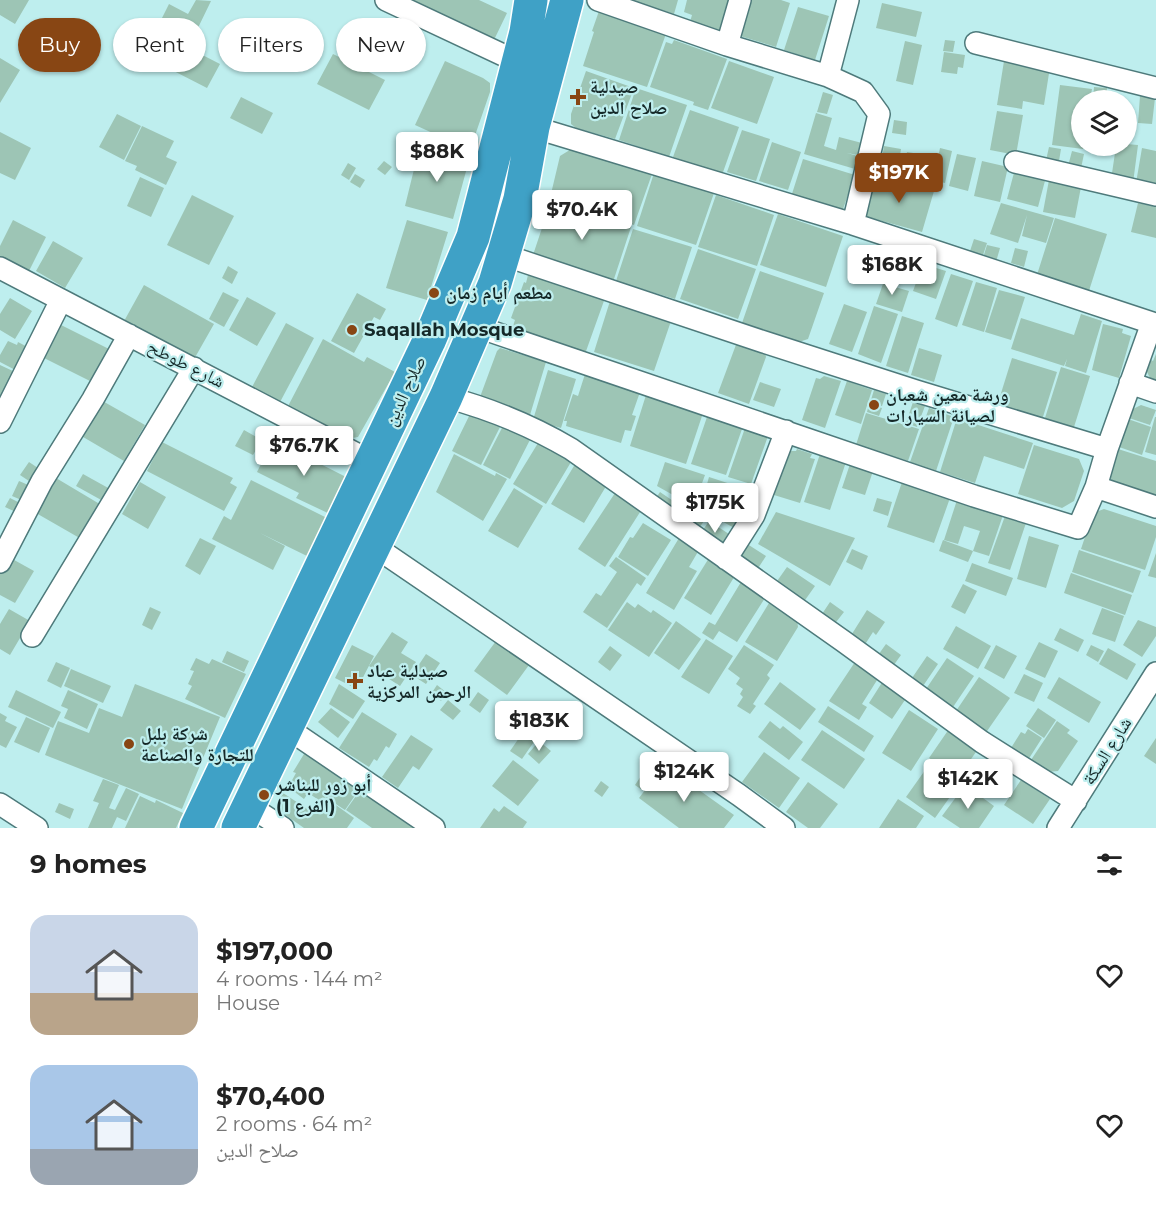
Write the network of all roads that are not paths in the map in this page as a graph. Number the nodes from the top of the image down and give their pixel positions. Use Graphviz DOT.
graph roads {
  1 [pos="386,0"];
  2 [pos="531,0"];
  3 [pos="567,0"];
  4 [pos="598,0"];
  5 [pos="740,0"];
  6 [pos="848,0"];
  7 [pos="976,43"];
  8 [pos="727,45"];
  9 [pos="518,62"];
  10 [pos="828,76"];
  11 [pos="1156,88"];
  12 [pos="533,128"];
  13 [pos="1015,162"];
  14 [pos="1156,195"];
  15 [pos="853,224"];
  16 [pos="504,255"];
  17 [pos="0,268"];
  18 [pos="62,300"];
  19 [pos="478,327"];
  20 [pos="129,335"];
  21 [pos="194,368"];
  22 [pos="1130,383"];
  23 [pos="1156,392"];
  24 [pos="446,397"];
  25 [pos="0,422"];
  26 [pos="786,431"];
  27 [pos="1107,449"];
  28 [pos="372,462"];
  29 [pos="1096,487"];
  30 [pos="1156,507"];
  31 [pos="374,546"];
  32 [pos="726,559"];
  33 [pos="0,562"];
  34 [pos="32,636"];
  35 [pos="1156,673"];
  36 [pos="286,728"];
  37 [pos="1076,801"];
  38 [pos="6,815"];
  39 [pos="243,817"];
  40 [pos="37,828"];
  41 [pos="196,828"];
  42 [pos="283,828"];
  43 [pos="434,828"];
  44 [pos="784,828"];
  45 [pos="1058,828"];
  1 -- 9 [label="street"];
  2 -- 9 [label="highway, صلاح الدين"];
  3 -- 12 [label="highway"];
  4 -- 8 [label="street"];
  5 -- 8 [label="street"];
  6 -- 10 [label="street"];
  7 -- 11 [label="street"];
  8 -- 10 [label="street"];
  9 -- 28 [label="highway, صلاح الدين"];
  10 -- 15 [label="street"];
  12 -- 15 [label="street"];
  12 -- 16 [label="highway"];
  13 -- 14 [label="street"];
  15 -- 22 [label="street"];
  16 -- 19 [label="highway"];
  16 -- 27 [label="street"];
  17 -- 18 [label="street, شارع طوطح"];
  18 -- 20 [label="street, شارع طوطح"];
  18 -- 25 [label="street"];
  19 -- 24 [label="highway"];
  19 -- 26 [label="street"];
  20 -- 21 [label="street, شارع طوطح"];
  20 -- 33 [label="street"];
  21 -- 28 [label="street, شارع طوطح"];
  21 -- 34 [label="street"];
  22 -- 23 [label="street"];
  22 -- 27 [label="street"];
  24 -- 31 [label="highway"];
  24 -- 32 [label="street"];
  26 -- 29 [label="street"];
  26 -- 32 [label="street"];
  27 -- 29 [label="street"];
  28 -- 41 [label="highway, صلاح الدين"];
  29 -- 30 [label="street"];
  31 -- 36 [label="highway"];
  31 -- 44 [label="street"];
  32 -- 37 [label="street"];
  35 -- 37 [label="street, شارع السكة"];
  36 -- 39 [label="highway"];
  36 -- 43 [label="street"];
  37 -- 45 [label="street, شارع السكة"];
  38 -- 40 [label="street"];
  39 -- 42 [label="street"];
}
